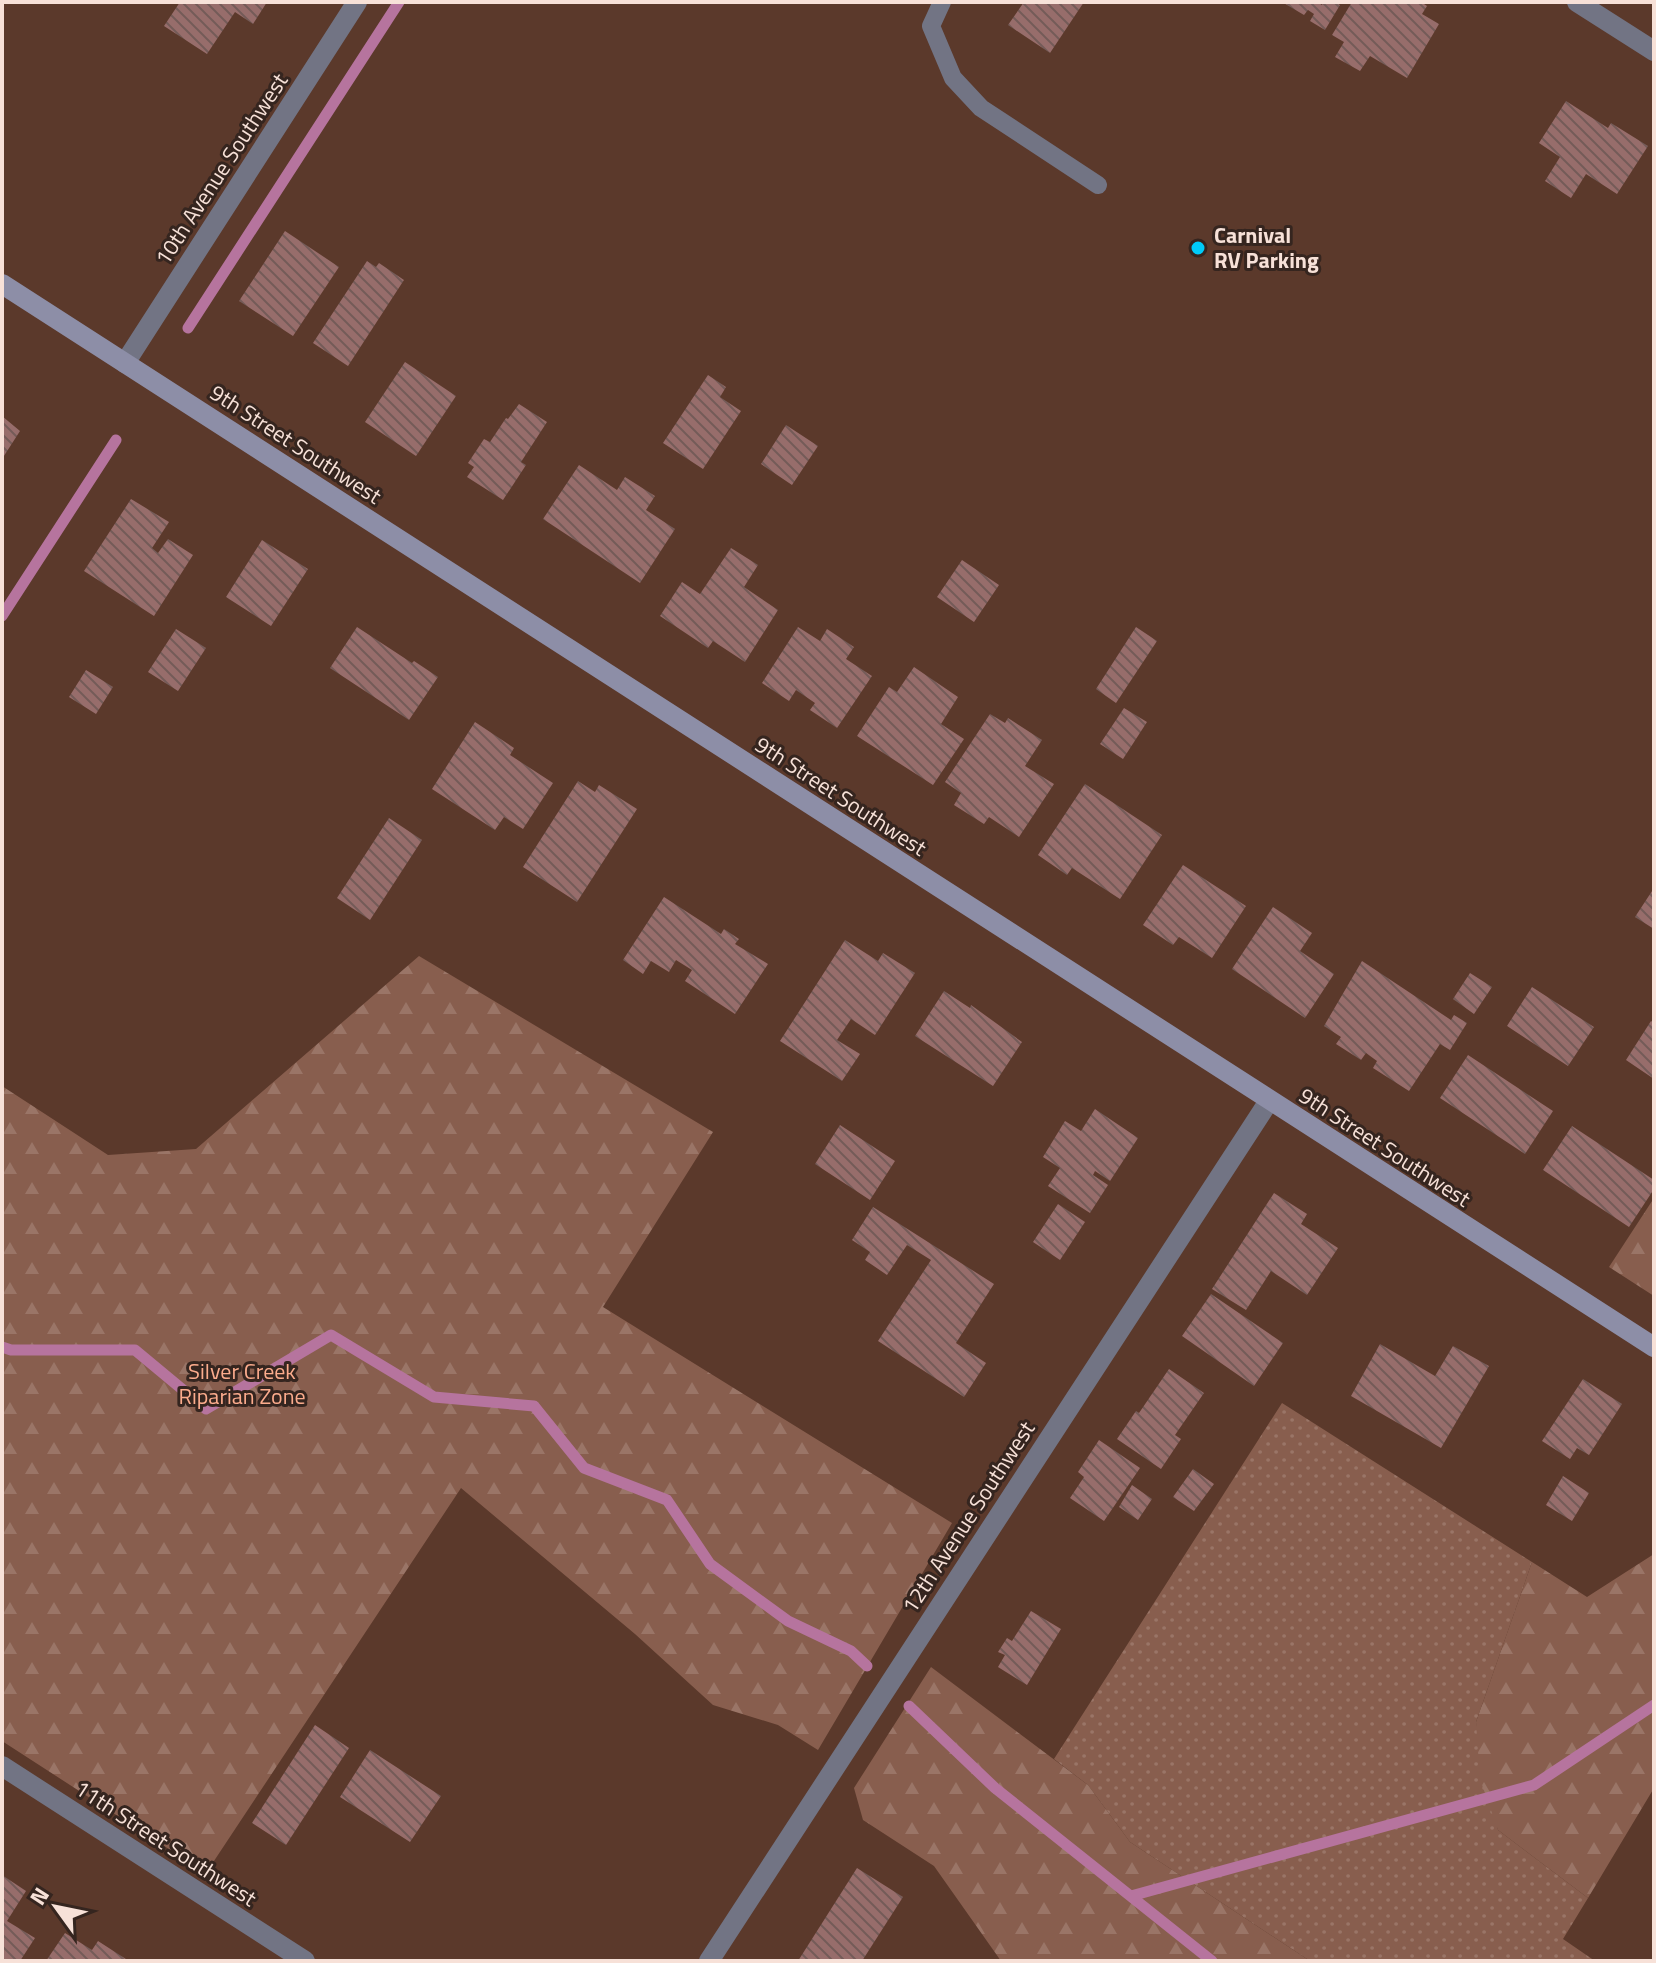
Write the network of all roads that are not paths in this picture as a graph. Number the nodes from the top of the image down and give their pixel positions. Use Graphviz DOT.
graph roads {
  1 [pos="357,2"];
  2 [pos="942,2"];
  3 [pos="1577,2"];
  4 [pos="1654,51"];
  5 [pos="1098,185"];
  6 [pos="2,284"];
  7 [pos="125,363"];
  8 [pos="1269,1101"];
  9 [pos="1654,1347"];
  10 [pos="2,1766"];
  11 [pos="305,1961"];
  12 [pos="709,1961"];
  1 -- 7 [label="street, 10th Avenue Southwest"];
  2 -- 5 [label="lane"];
  3 -- 4 [label="street"];
  6 -- 7 [label="street, 9th Street Southwest"];
  7 -- 8 [label="street, 9th Street Southwest"];
  8 -- 9 [label="street, 9th Street Southwest"];
  8 -- 12 [label="street, 12th Avenue Southwest"];
  10 -- 11 [label="street, 11th Street Southwest"];
}
